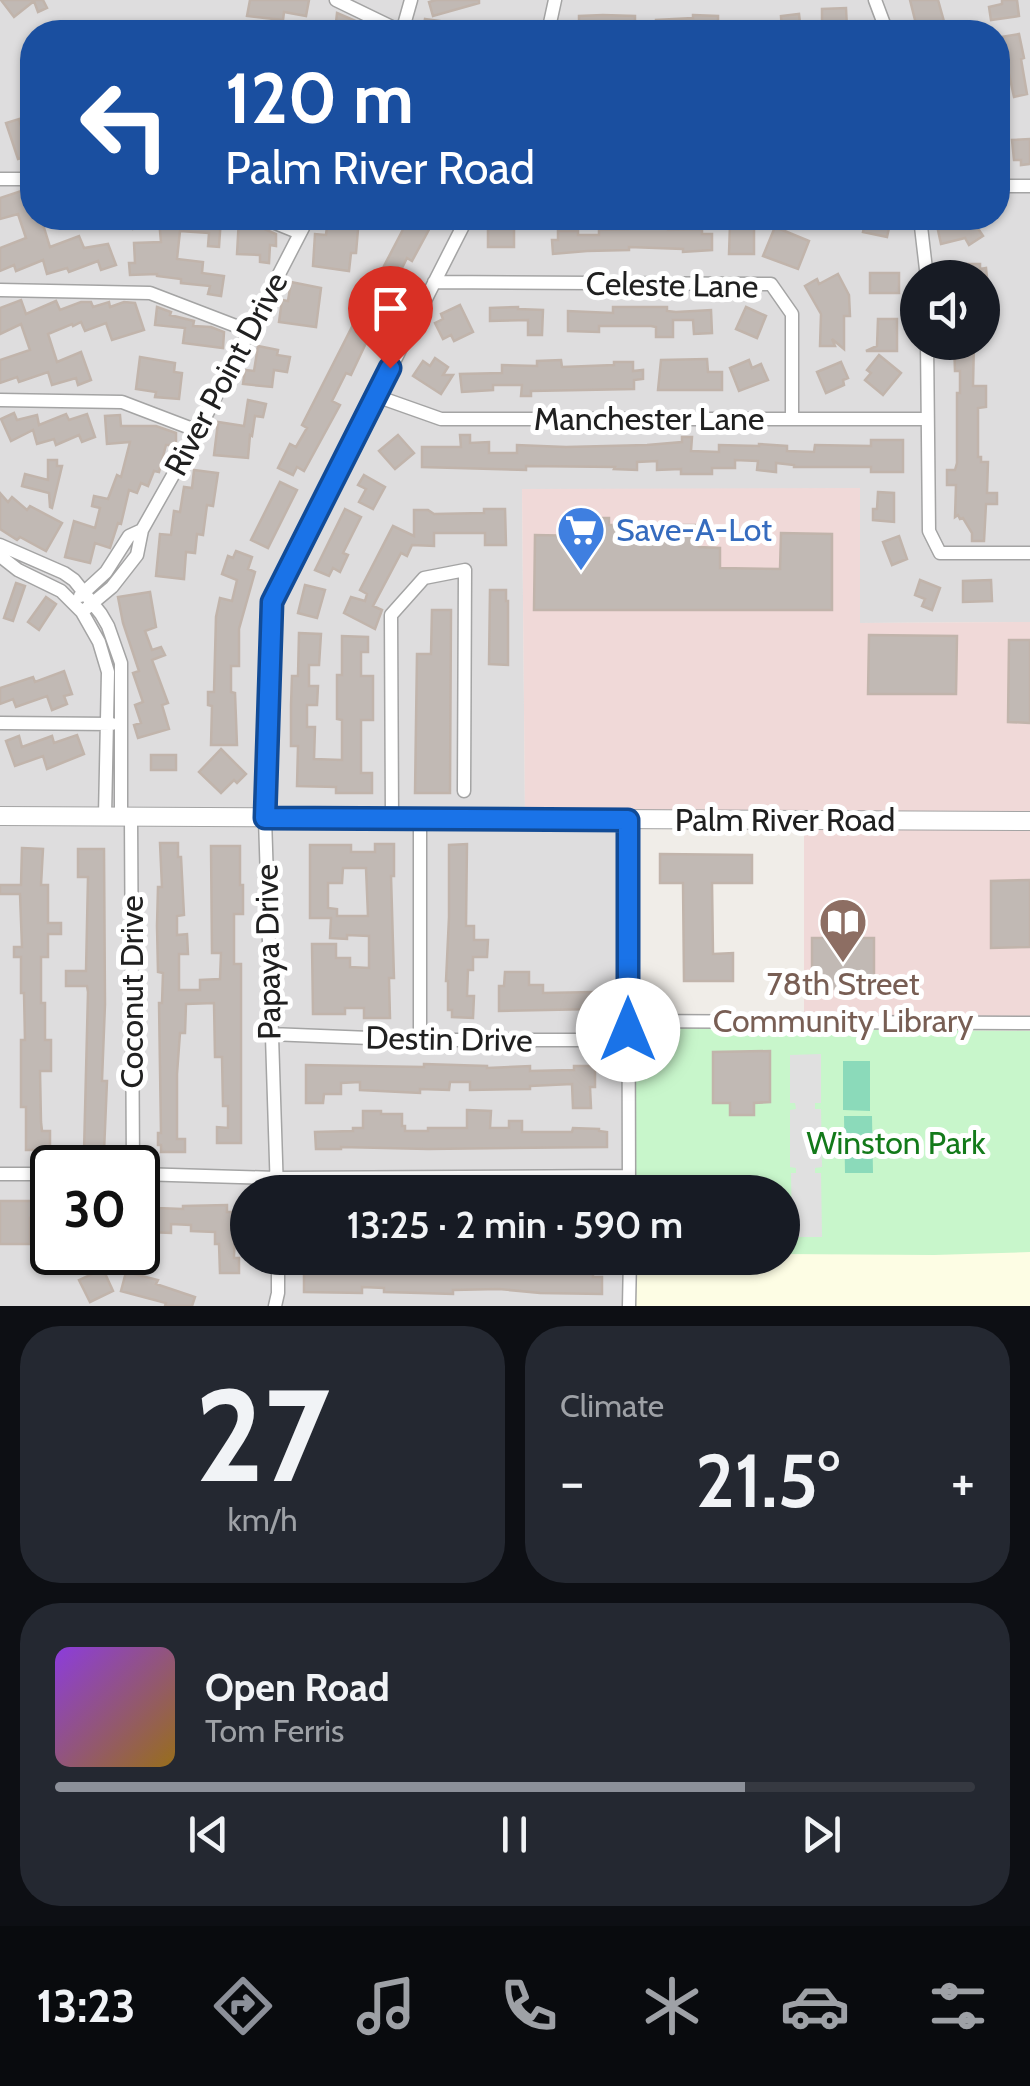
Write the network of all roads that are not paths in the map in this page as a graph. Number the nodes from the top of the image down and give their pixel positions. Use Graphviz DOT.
graph roads {
  1 [pos="336,0"];
  2 [pos="377,20"];
  3 [pos="293,230"];
  4 [pos="302,230"];
  5 [pos="461,230"];
  6 [pos="921,230"];
  7 [pos="300,233"];
  8 [pos="925,260"];
  9 [pos="434,282"];
  10 [pos="0,290"];
  11 [pos="249,331"];
  12 [pos="927,360"];
  13 [pos="376,396"];
  14 [pos="0,400"];
  15 [pos="792,418"];
  16 [pos="926,419"];
  17 [pos="198,431"];
  18 [pos="0,545"];
  19 [pos="1030,553"];
  20 [pos="0,556"];
  21 [pos="84,603"];
  22 [pos="0,723"];
  23 [pos="107,724"];
  24 [pos="122,724"];
  25 [pos="464,791"];
  26 [pos="0,816"];
  27 [pos="119,817"];
  28 [pos="265,818"];
  29 [pos="392,818"];
  30 [pos="420,819"];
  31 [pos="628,820"];
  32 [pos="1030,821"];
  33 [pos="628,1021"];
  34 [pos="1030,1023"];
  35 [pos="270,1034"];
  36 [pos="420,1040"];
  37 [pos="628,1040"];
  38 [pos="132,1145"];
  39 [pos="0,1174"];
  40 [pos="30,1174"];
  41 [pos="276,1175"];
  42 [pos="629,1175"];
  43 [pos="160,1176"];
  44 [pos="230,1181"];
  45 [pos="278,1275"];
  46 [pos="630,1275"];
  47 [pos="274,1306"];
  48 [pos="629,1306"];
  1 -- 2 [label="street"];
  3 -- 7 [label="street"];
  4 -- 7 [label="street, River Point Drive"];
  5 -- 9 [label="street, Papaya Drive"];
  6 -- 8 [label="street"];
  7 -- 11 [label="street, River Point Drive"];
  9 -- 13 [label="street, Papaya Drive"];
  9 -- 15 [label="street, Celeste Lane"];
  10 -- 11 [label="street"];
  11 -- 17 [label="street, River Point Drive"];
  12 -- 16 [label="street"];
  13 -- 15 [label="street, Manchester Lane"];
  13 -- 28 [label="street, Papaya Drive"];
  14 -- 17 [label="street"];
  15 -- 16 [label="street, Manchester Lane"];
  16 -- 19 [label="street"];
  17 -- 21 [label="street, River Point Drive"];
  18 -- 21 [label="street"];
  20 -- 21 [label="street"];
  21 -- 23 [label="street"];
  21 -- 24 [label="street"];
  22 -- 23 [label="street"];
  23 -- 24 [label="street"];
  23 -- 27 [label="street"];
  24 -- 27 [label="street"];
  25 -- 29 [label="street"];
  26 -- 27 [label="street, Palm River Road"];
  27 -- 28 [label="street, Palm River Road"];
  27 -- 38 [label="street, Coconut Drive"];
  28 -- 29 [label="street, Palm River Road"];
  28 -- 35 [label="street, Papaya Drive"];
  29 -- 30 [label="street, Palm River Road"];
  30 -- 31 [label="street, Palm River Road"];
  30 -- 36 [label="street"];
  31 -- 32 [label="street, Palm River Road"];
  31 -- 33 [label="street"];
  33 -- 34 [label="street"];
  33 -- 37 [label="street"];
  35 -- 36 [label="street, Destin Drive"];
  35 -- 41 [label="street, Papaya Drive"];
  36 -- 37 [label="street, Destin Drive"];
  37 -- 42 [label="street"];
  39 -- 40 [label="street"];
  43 -- 44 [label="street"];
  45 -- 47 [label="street"];
  46 -- 48 [label="street"];
}
